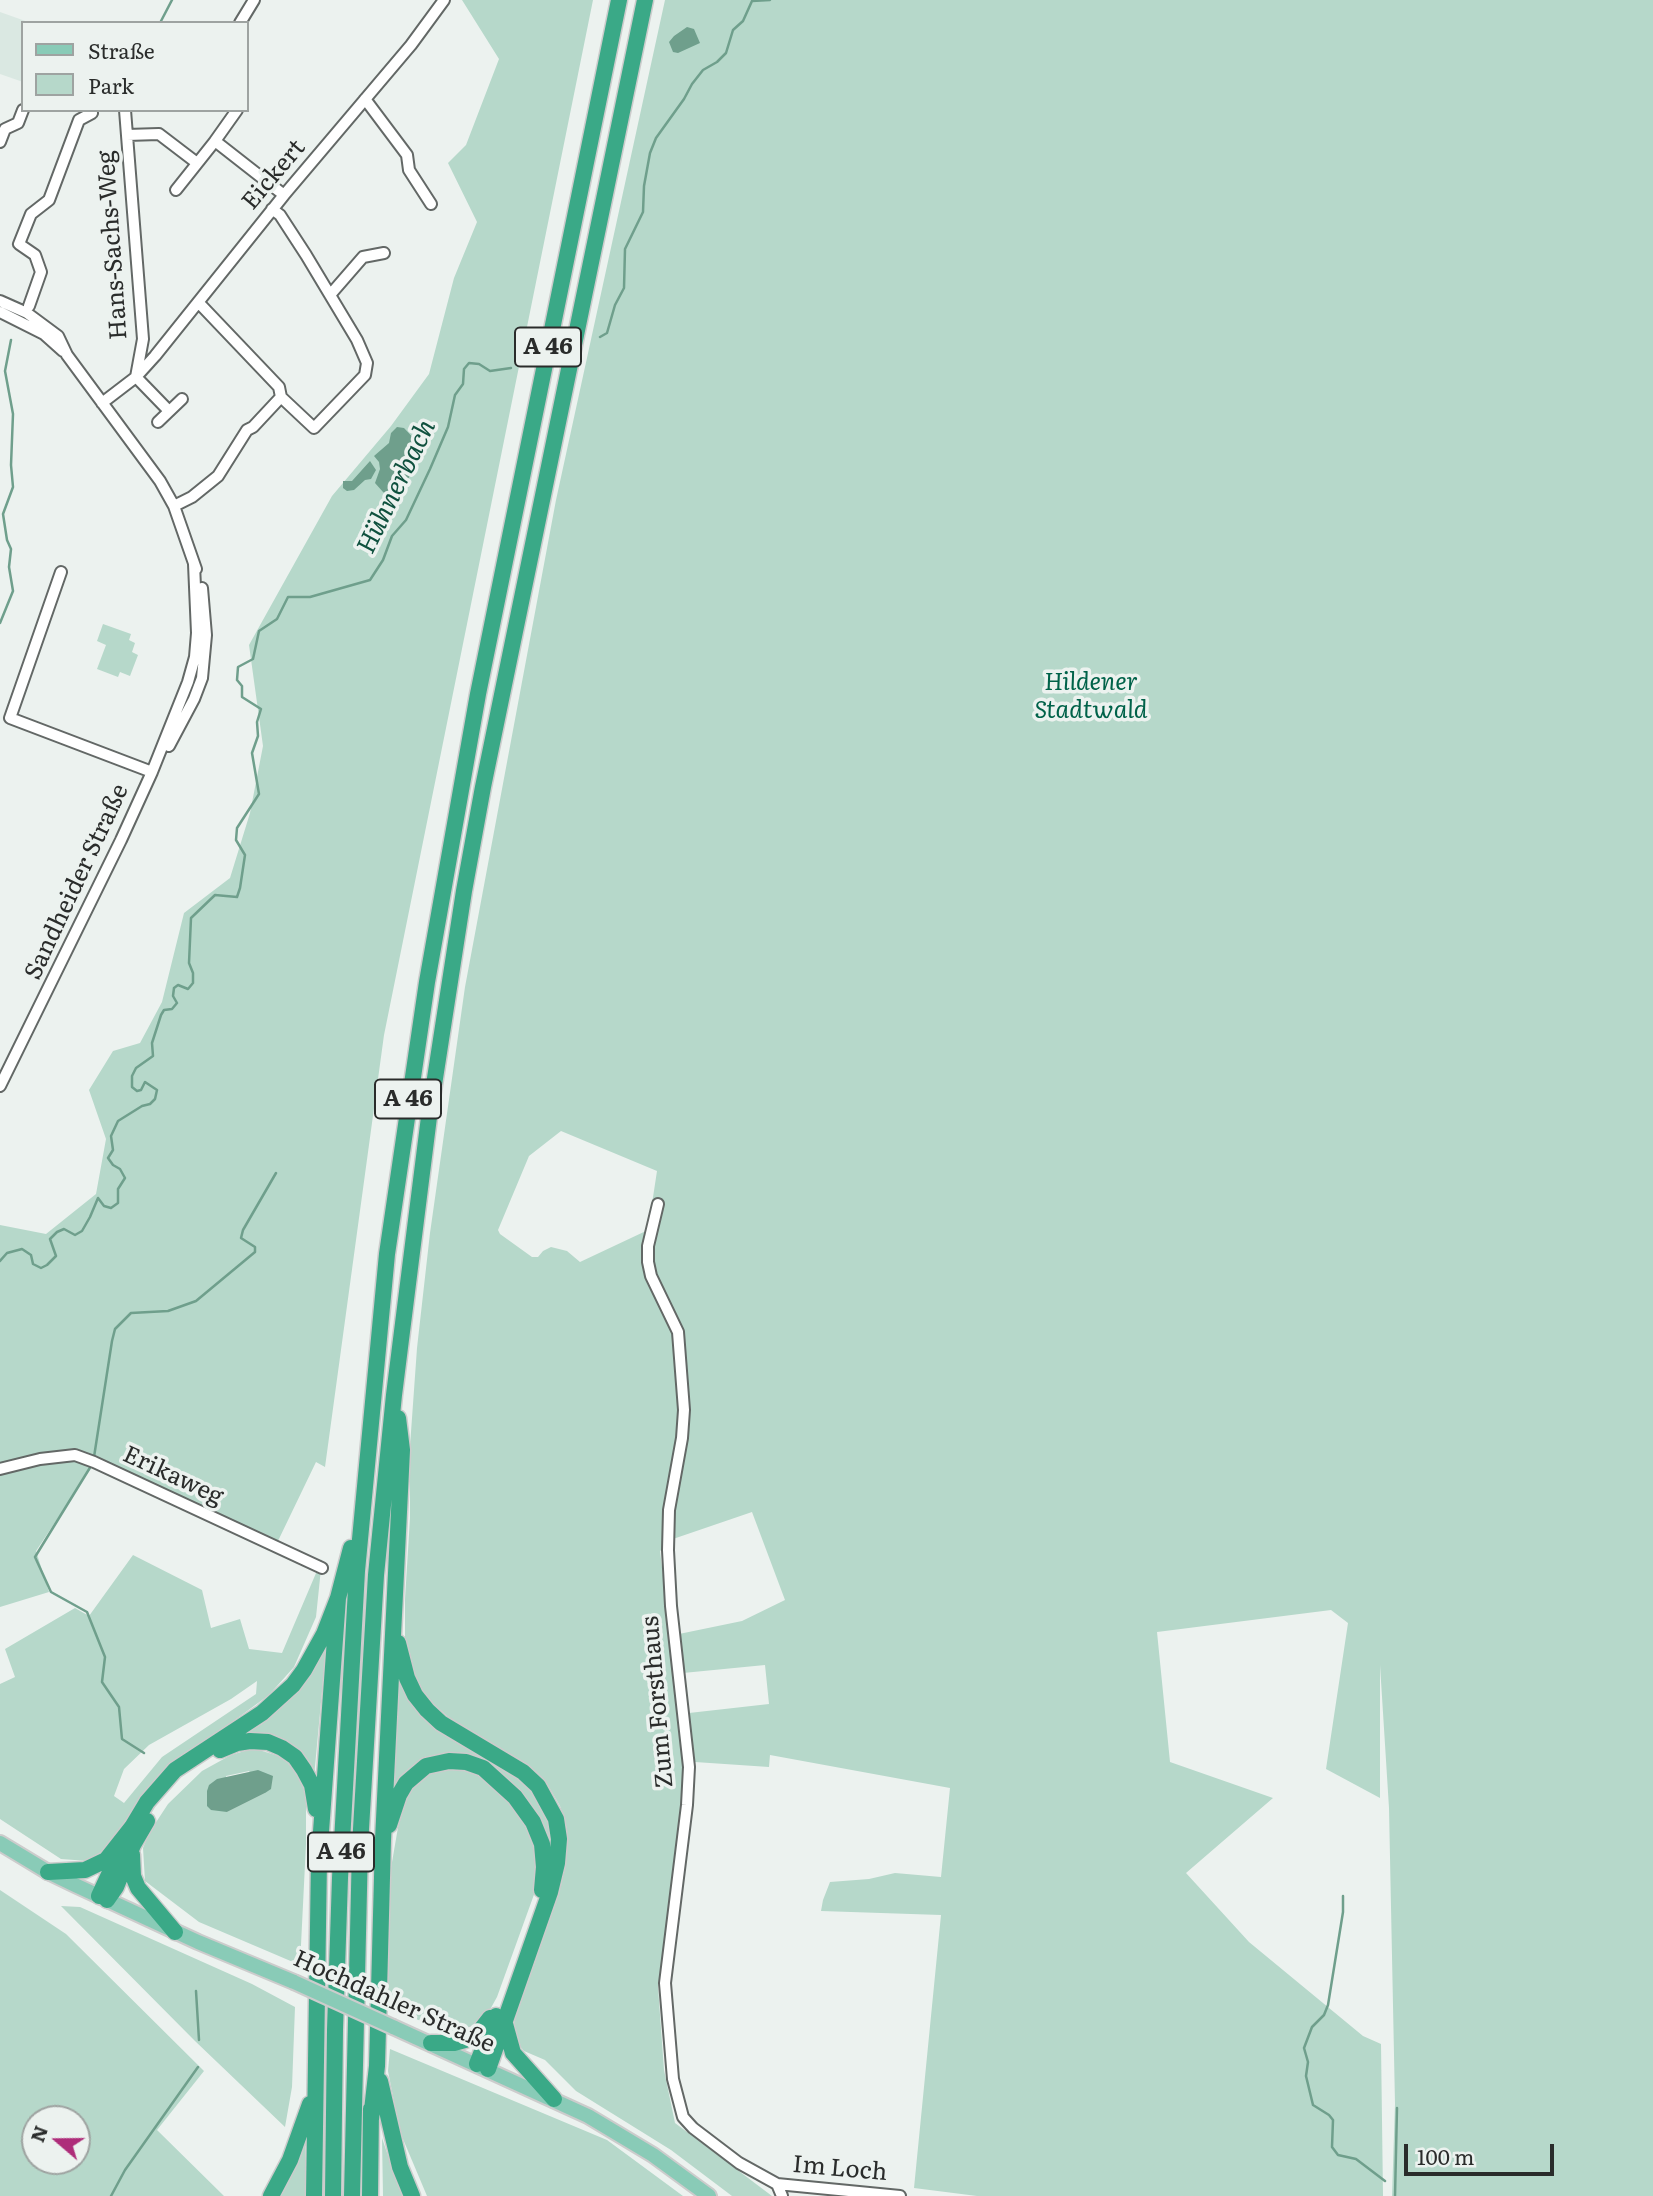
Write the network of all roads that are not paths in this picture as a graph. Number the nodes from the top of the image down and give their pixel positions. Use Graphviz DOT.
graph roads {
  1 [pos="254,0"];
  2 [pos="444,0"];
  3 [pos="619,0"];
  4 [pos="645,0"];
  5 [pos="241,21"];
  6 [pos="365,99"];
  7 [pos="22,112"];
  8 [pos="125,112"];
  9 [pos="236,112"];
  10 [pos="92,113"];
  11 [pos="127,135"];
  12 [pos="215,141"];
  13 [pos="0,142"];
  14 [pos="197,163"];
  15 [pos="176,190"];
  16 [pos="284,195"];
  17 [pos="432,204"];
  18 [pos="272,209"];
  19 [pos="384,253"];
  20 [pos="330,295"];
  21 [pos="0,301"];
  22 [pos="198,302"];
  23 [pos="29,306"];
  24 [pos="0,312"];
  25 [pos="67,355"];
  26 [pos="136,377"];
  27 [pos="281,397"];
  28 [pos="182,398"];
  29 [pos="102,403"];
  30 [pos="169,411"];
  31 [pos="158,422"];
  32 [pos="174,506"];
  33 [pos="61,572"];
  34 [pos="152,772"];
  35 [pos="0,1086"];
  36 [pos="658,1204"];
  37 [pos="394,1395"];
  38 [pos="0,1469"];
  39 [pos="362,1508"];
  40 [pos="322,1568"];
  41 [pos="338,1598"];
  42 [pos="394,1618"];
  43 [pos="132,1827"];
  44 [pos="320,1833"];
  45 [pos="383,1840"];
  46 [pos="0,1843"];
  47 [pos="134,1845"];
  48 [pos="48,1872"];
  49 [pos="359,1885"];
  50 [pos="103,1898"];
  51 [pos="175,1931"];
  52 [pos="502,2015"];
  53 [pos="431,2043"];
  54 [pos="377,2066"];
  55 [pos="482,2066"];
  56 [pos="315,2088"];
  57 [pos="554,2099"];
  58 [pos="371,2119"];
  59 [pos="776,2184"];
  60 [pos="271,2196"];
  61 [pos="314,2196"];
  62 [pos="332,2196"];
  63 [pos="352,2196"];
  64 [pos="370,2196"];
  65 [pos="412,2196"];
  66 [pos="709,2196"];
  67 [pos="782,2196"];
  68 [pos="900,2196"];
  1 -- 5 [label="street"];
  2 -- 6 [label="street, Eickert"];
  3 -- 39 [label="highway, A 46"];
  4 -- 37 [label="highway, A 46"];
  6 -- 16 [label="street, Eickert"];
  6 -- 17 [label="street"];
  7 -- 13 [label="street"];
  8 -- 11 [label="street, Hans-Sachs-Weg"];
  9 -- 12 [label="street"];
  10 -- 23 [label="street"];
  11 -- 14 [label="street"];
  11 -- 26 [label="street, Hans-Sachs-Weg"];
  12 -- 14 [label="street"];
  12 -- 16 [label="street"];
  14 -- 15 [label="street"];
  16 -- 18 [label="street, Eickert"];
  18 -- 20 [label="street"];
  18 -- 22 [label="street, Eickert"];
  19 -- 20 [label="street"];
  20 -- 27 [label="street"];
  21 -- 25 [label="street, Sandheider Straße"];
  22 -- 26 [label="street, Eickert"];
  22 -- 27 [label="street"];
  24 -- 25 [label="street, Sandheider Straße"];
  25 -- 29 [label="street, Sandheider Straße"];
  26 -- 29 [label="street, Eickert"];
  26 -- 30 [label="street"];
  27 -- 32 [label="street"];
  28 -- 30 [label="street"];
  29 -- 32 [label="street, Sandheider Straße"];
  30 -- 31 [label="street"];
  32 -- 34 [label="street, Sandheider Straße"];
  33 -- 34 [label="street"];
  34 -- 35 [label="street, Sandheider Straße"];
  36 -- 59 [label="street, Zum Forsthaus"];
  37 -- 42 [label="highway"];
  37 -- 49 [label="highway, A 46"];
  38 -- 40 [label="street, Erikaweg"];
  39 -- 41 [label="highway"];
  39 -- 62 [label="highway, A 46"];
  41 -- 43 [label="highway"];
  41 -- 44 [label="highway"];
  42 -- 45 [label="highway"];
  42 -- 52 [label="highway"];
  43 -- 48 [label="highway"];
  43 -- 50 [label="highway"];
  44 -- 47 [label="highway"];
  44 -- 56 [label="highway"];
  45 -- 52 [label="highway"];
  45 -- 54 [label="highway"];
  46 -- 48 [label="main road, Hochdahler Straße"];
  47 -- 50 [label="highway"];
  47 -- 51 [label="highway"];
  48 -- 50 [label="main road, Hochdahler Straße"];
  49 -- 58 [label="highway"];
  49 -- 63 [label="highway, A 46"];
  50 -- 51 [label="main road, Hochdahler Straße"];
  51 -- 53 [label="main road, Hochdahler Straße, bridge"];
  52 -- 53 [label="highway"];
  52 -- 55 [label="highway"];
  52 -- 57 [label="highway"];
  53 -- 55 [label="main road, Hochdahler Straße"];
  54 -- 58 [label="highway"];
  54 -- 65 [label="highway"];
  55 -- 57 [label="main road, Hochdahler Straße"];
  56 -- 60 [label="highway"];
  56 -- 61 [label="highway"];
  57 -- 66 [label="main road, Hochdahler Straße"];
  58 -- 64 [label="highway"];
  59 -- 67 [label="street"];
  59 -- 68 [label="street, Im Loch"];
}
